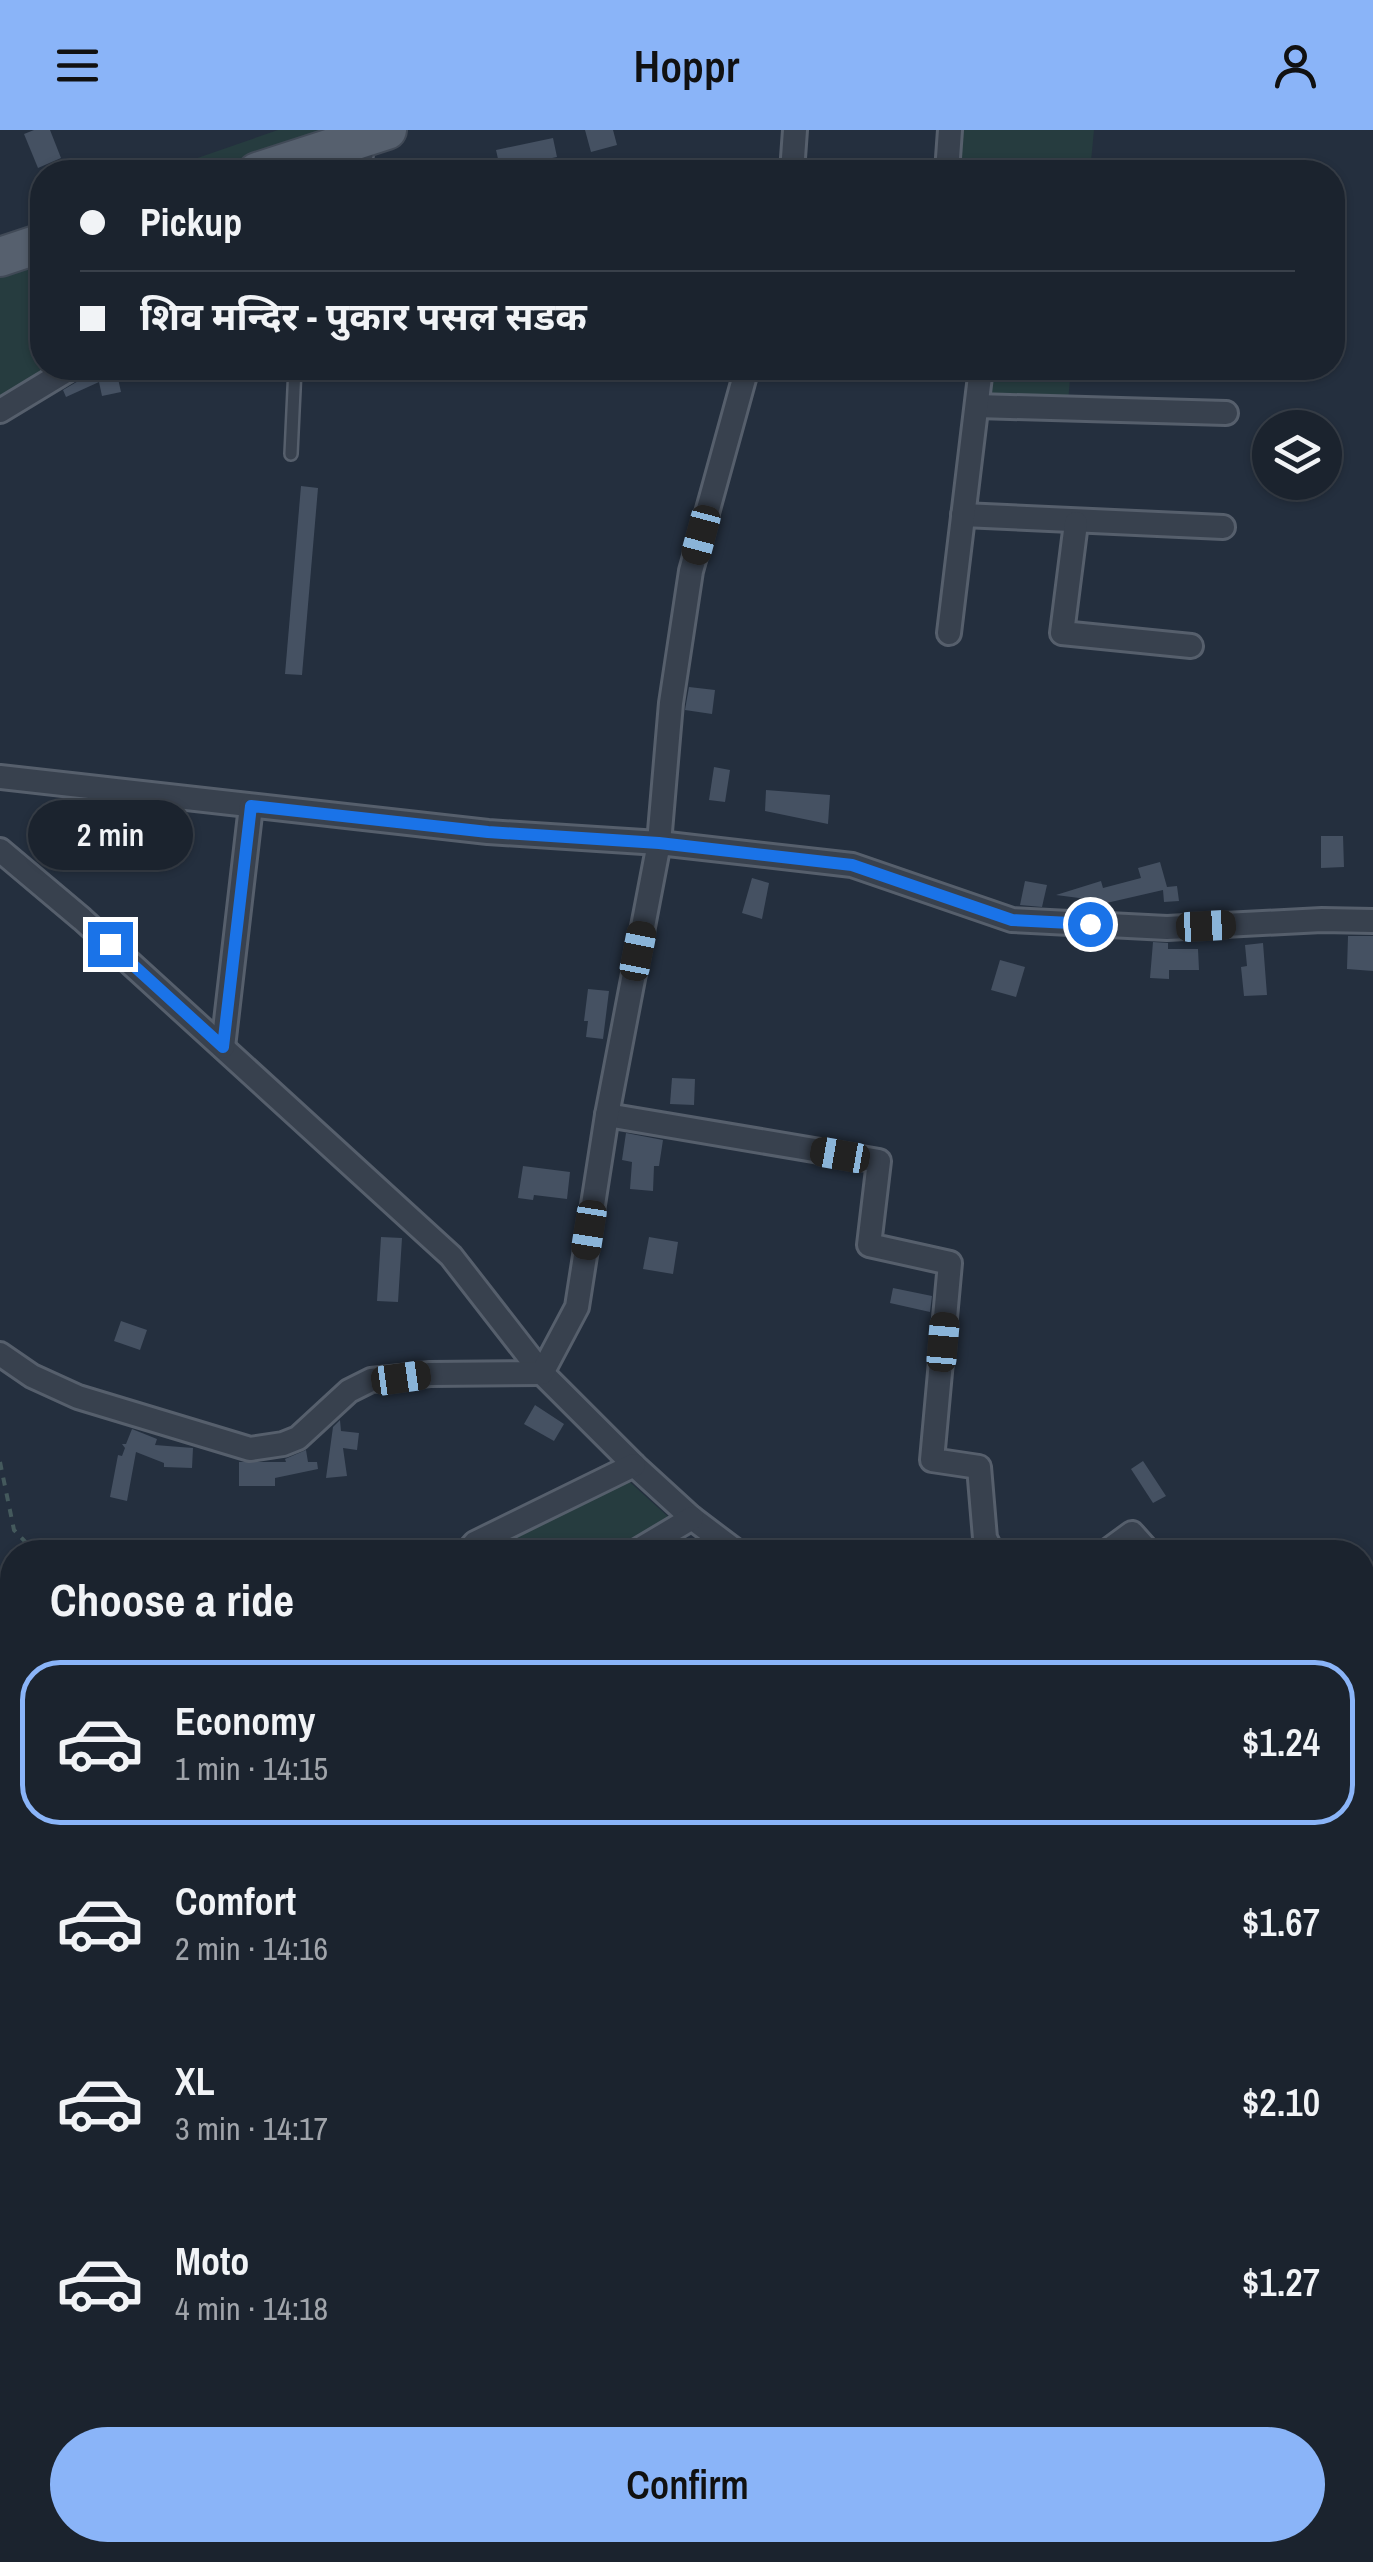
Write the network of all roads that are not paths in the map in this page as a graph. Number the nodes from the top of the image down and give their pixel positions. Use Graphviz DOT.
graph roads {
  1 [pos="796,130"];
  2 [pos="950,130"];
  3 [pos="374,146"];
  4 [pos="312,160"];
  5 [pos="793,160"];
  6 [pos="947,160"];
  7 [pos="30,247"];
  8 [pos="0,257"];
  9 [pos="52,380"];
  10 [pos="294,380"];
  11 [pos="745,380"];
  12 [pos="980,380"];
  13 [pos="978,406"];
  14 [pos="0,412"];
  15 [pos="1226,413"];
  16 [pos="291,454"];
  17 [pos="962,515"];
  18 [pos="1076,523"];
  19 [pos="1223,527"];
  20 [pos="949,633"];
  21 [pos="1190,646"];
  22 [pos="0,777"];
  23 [pos="251,806"];
  24 [pos="659,843"];
  25 [pos="0,850"];
  26 [pos="1373,920"];
  27 [pos="223,1047"];
  28 [pos="606,1116"];
  29 [pos="0,1354"];
  30 [pos="542,1373"];
  31 [pos="634,1465"];
  32 [pos="692,1518"];
  33 [pos="483,1540"];
  34 [pos="655,1540"];
  35 [pos="722,1540"];
  36 [pos="986,1540"];
  1 -- 5 [label="street"];
  2 -- 6 [label="street"];
  3 -- 4 [label="main road"];
  7 -- 8 [label="main road"];
  9 -- 14 [label="street"];
  10 -- 16 [label="lane"];
  11 -- 24 [label="street"];
  12 -- 13 [label="street"];
  13 -- 15 [label="street"];
  13 -- 17 [label="street"];
  17 -- 18 [label="street"];
  17 -- 20 [label="street"];
  18 -- 19 [label="street"];
  18 -- 21 [label="street"];
  22 -- 23 [label="street"];
  23 -- 24 [label="street"];
  23 -- 27 [label="street"];
  24 -- 26 [label="street"];
  24 -- 28 [label="street"];
  25 -- 27 [label="street"];
  27 -- 30 [label="street"];
  28 -- 30 [label="street"];
  28 -- 36 [label="street"];
  29 -- 30 [label="street"];
  30 -- 31 [label="street"];
  31 -- 32 [label="street"];
  31 -- 33 [label="street"];
  32 -- 34 [label="street"];
  32 -- 35 [label="street"];
}
